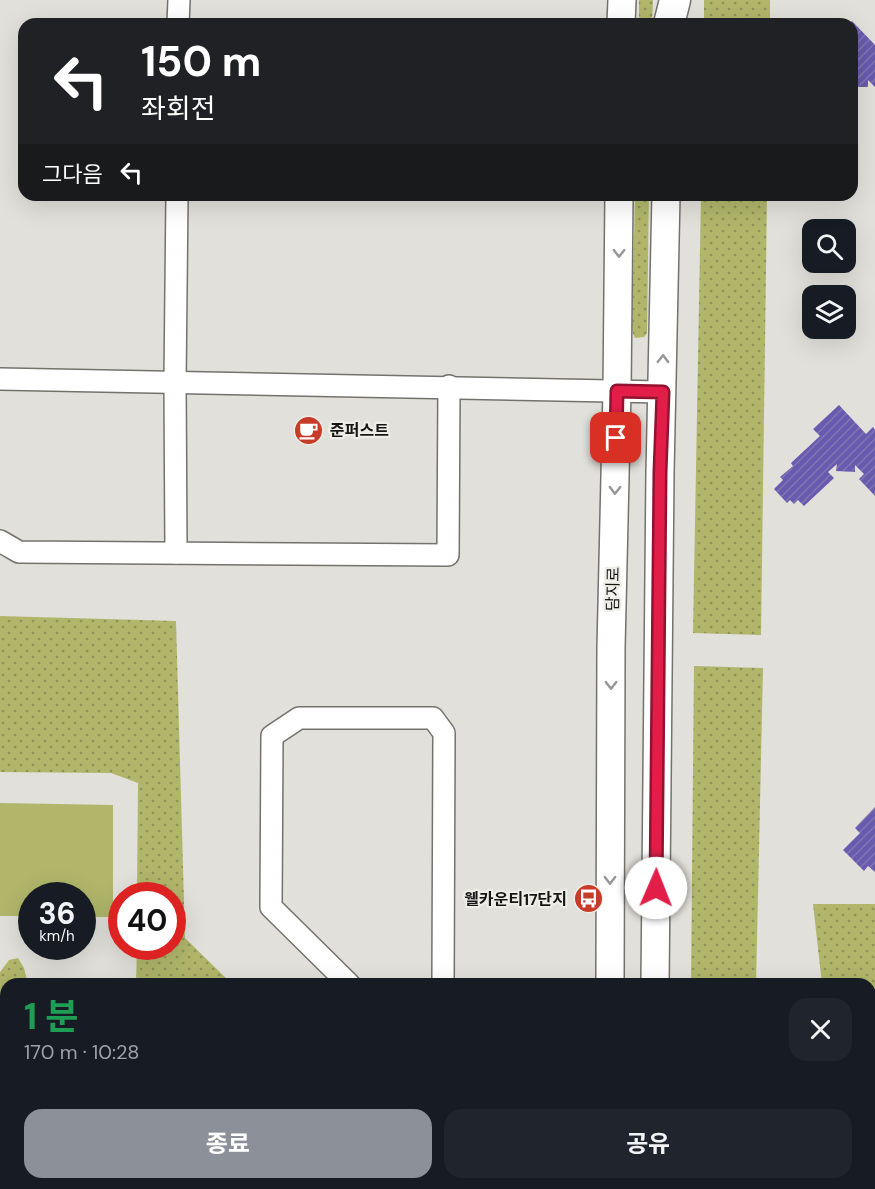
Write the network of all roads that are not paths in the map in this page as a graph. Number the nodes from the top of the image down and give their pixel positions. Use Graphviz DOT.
graph roads {
  1 [pos="178,0"];
  2 [pos="622,0"];
  3 [pos="670,0"];
  4 [pos="675,0"];
  5 [pos="178,18"];
  6 [pos="621,18"];
  7 [pos="669,18"];
  8 [pos="670,18"];
  9 [pos="177,201"];
  10 [pos="619,201"];
  11 [pos="666,201"];
  12 [pos="0,379"];
  13 [pos="175,382"];
  14 [pos="449,387"];
  15 [pos="617,391"];
  16 [pos="663,392"];
  17 [pos="0,541"];
  18 [pos="176,553"];
  19 [pos="343,978"];
  20 [pos="443,978"];
  21 [pos="610,978"];
  22 [pos="655,978"];
  1 -- 5 [label="street"];
  2 -- 6 [label="street"];
  3 -- 7 [label="street"];
  4 -- 8 [label="main road"];
  9 -- 13 [label="street"];
  10 -- 15 [label="street, 담지로, one-way"];
  16 -- 11 [label="street, one-way"];
  12 -- 13 [label="street"];
  13 -- 14 [label="street"];
  13 -- 18 [label="street"];
  14 -- 15 [label="street"];
  14 -- 18 [label="street"];
  15 -- 16 [label="street"];
  15 -- 21 [label="street, 담지로, one-way"];
  16 -- 22 [label="street"];
  17 -- 18 [label="street"];
  19 -- 20 [label="street"];
}
